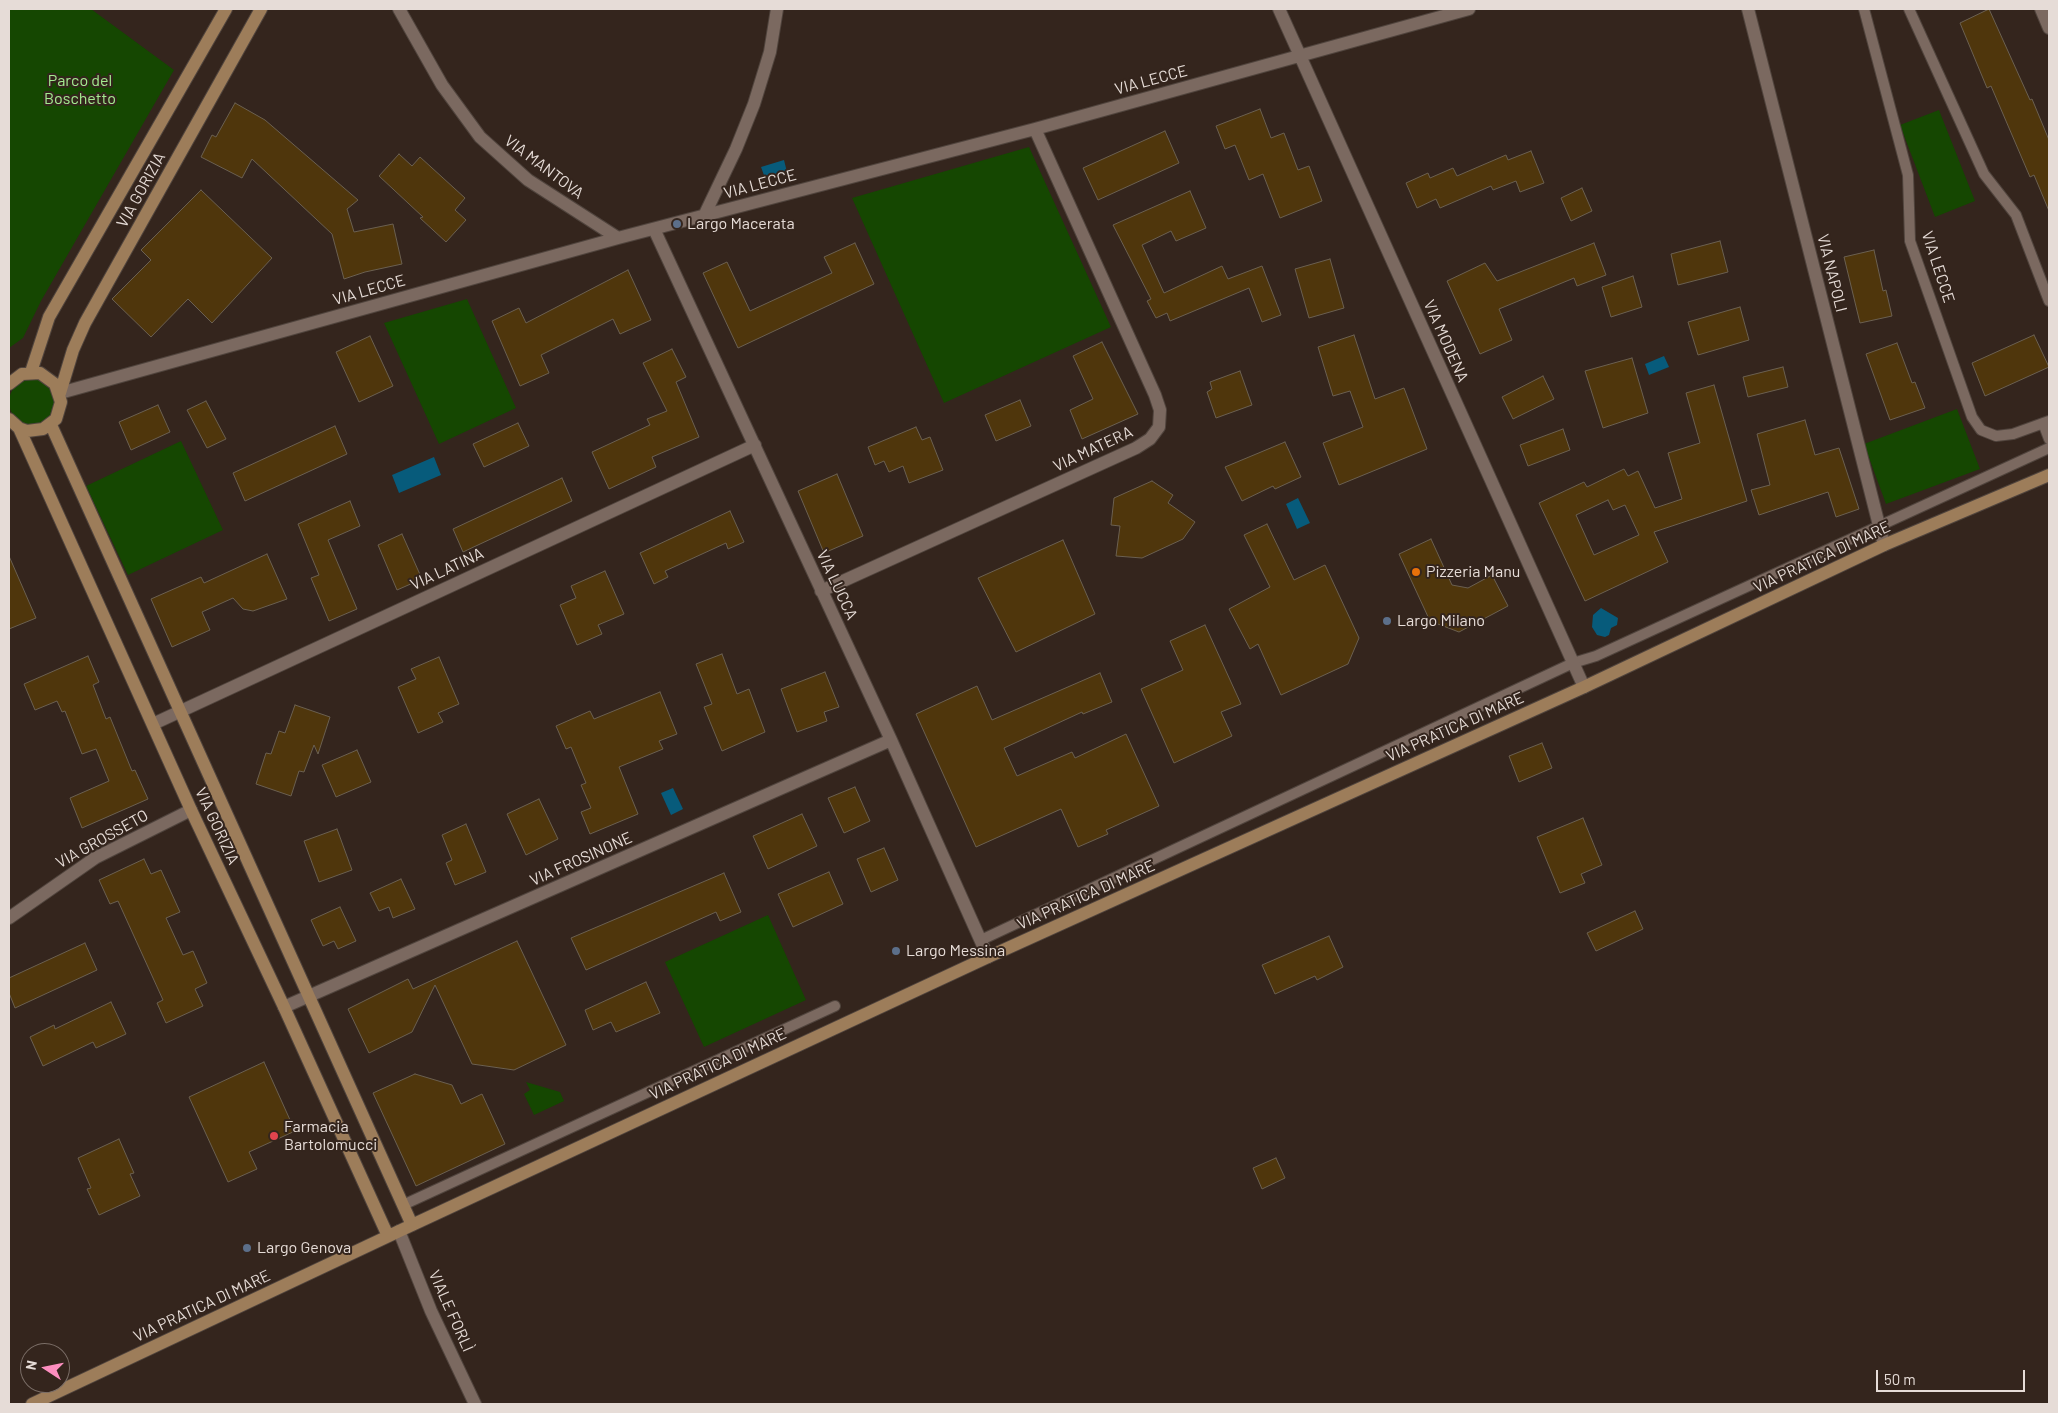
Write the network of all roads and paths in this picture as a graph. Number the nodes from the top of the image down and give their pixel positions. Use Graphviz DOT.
graph roads {
  1 [pos="226,9"];
  2 [pos="261,9"];
  3 [pos="399,9"];
  4 [pos="777,9"];
  5 [pos="1279,9"];
  6 [pos="1470,9"];
  7 [pos="1748,9"];
  8 [pos="1864,9"];
  9 [pos="1909,9"];
  10 [pos="2041,9"];
  11 [pos="2049,28"];
  12 [pos="1300,56"];
  13 [pos="1035,128"];
  14 [pos="704,216"];
  15 [pos="654,228"];
  16 [pos="618,238"];
  17 [pos="2049,301"];
  18 [pos="31,372"];
  19 [pos="9,384"];
  20 [pos="60,393"];
  21 [pos="9,419"];
  22 [pos="2046,422"];
  23 [pos="51,425"];
  24 [pos="19,428"];
  25 [pos="2049,439"];
  26 [pos="754,445"];
  27 [pos="2049,448"];
  28 [pos="2049,475"];
  29 [pos="1879,527"];
  30 [pos="1884,545"];
  31 [pos="821,590"];
  32 [pos="1573,663"];
  33 [pos="1584,687"];
  34 [pos="180,711"];
  35 [pos="153,724"];
  36 [pos="891,740"];
  37 [pos="191,810"];
  38 [pos="9,918"];
  39 [pos="981,940"];
  40 [pos="988,957"];
  41 [pos="310,996"];
  42 [pos="835,1006"];
  43 [pos="284,1007"];
  44 [pos="403,1205"];
  45 [pos="412,1225"];
  46 [pos="394,1233"];
  47 [pos="32,1404"];
  48 [pos="475,1404"];
  1 -- 18 [label="street, VIA GORIZIA"];
  2 -- 20 [label="street, VIA GORIZIA"];
  3 -- 16 [label="street, VIA MANTOVA"];
  4 -- 14 [label="street"];
  5 -- 12 [label="street, VIA MODENA"];
  6 -- 12 [label="street, VIA LECCE"];
  7 -- 29 [label="street, VIA NAPOLI"];
  8 -- 22 [label="lane, VIA LECCE"];
  9 -- 17 [label="lane"];
  10 -- 11 [label="street"];
  12 -- 13 [label="street, VIA LECCE"];
  12 -- 32 [label="street, VIA MODENA"];
  13 -- 14 [label="street, VIA LECCE"];
  13 -- 31 [label="street, VIA MATERA"];
  14 -- 15 [label="street, VIA LECCE"];
  15 -- 16 [label="street, VIA LECCE"];
  15 -- 26 [label="street, VIA LUCCA"];
  16 -- 20 [label="street, VIA LECCE"];
  18 -- 19 [label="street"];
  18 -- 20 [label="street"];
  20 -- 23 [label="street, VIA GORIZIA"];
  21 -- 24 [label="street"];
  22 -- 25 [label="lane"];
  23 -- 24 [label="street"];
  23 -- 34 [label="street, VIA GORIZIA"];
  24 -- 35 [label="street, VIA GORIZIA"];
  26 -- 31 [label="street, VIA LUCCA"];
  26 -- 34 [label="street, VIA LATINA"];
  27 -- 29 [label="lane"];
  28 -- 30 [label="street, VIA PRATICA DI MARE"];
  29 -- 30 [label="street, VIA NAPOLI"];
  29 -- 32 [label="lane"];
  30 -- 33 [label="street, VIA PRATICA DI MARE"];
  31 -- 36 [label="street, VIA LUCCA"];
  32 -- 33 [label="street, VIA MODENA"];
  32 -- 39 [label="lane"];
  33 -- 40 [label="street, VIA PRATICA DI MARE"];
  34 -- 35 [label="street, VIA LATINA"];
  34 -- 41 [label="street, VIA GORIZIA"];
  35 -- 37 [label="street, VIA GORIZIA"];
  36 -- 39 [label="street, VIA LUCCA"];
  36 -- 41 [label="street, VIA FROSINONE"];
  37 -- 38 [label="street, VIA GROSSETO"];
  37 -- 43 [label="street, VIA GORIZIA"];
  39 -- 40 [label="street, VIA LUCCA"];
  40 -- 45 [label="street, VIA PRATICA DI MARE"];
  41 -- 43 [label="street, VIA FROSINONE"];
  41 -- 44 [label="street, VIA GORIZIA"];
  42 -- 44 [label="lane"];
  43 -- 46 [label="street, VIA GORIZIA"];
  44 -- 45 [label="street, VIA GORIZIA"];
  45 -- 46 [label="street, VIA PRATICA DI MARE"];
  46 -- 47 [label="street, VIA PRATICA DI MARE"];
  46 -- 48 [label="street, VIALE FORLÌ"];
}
